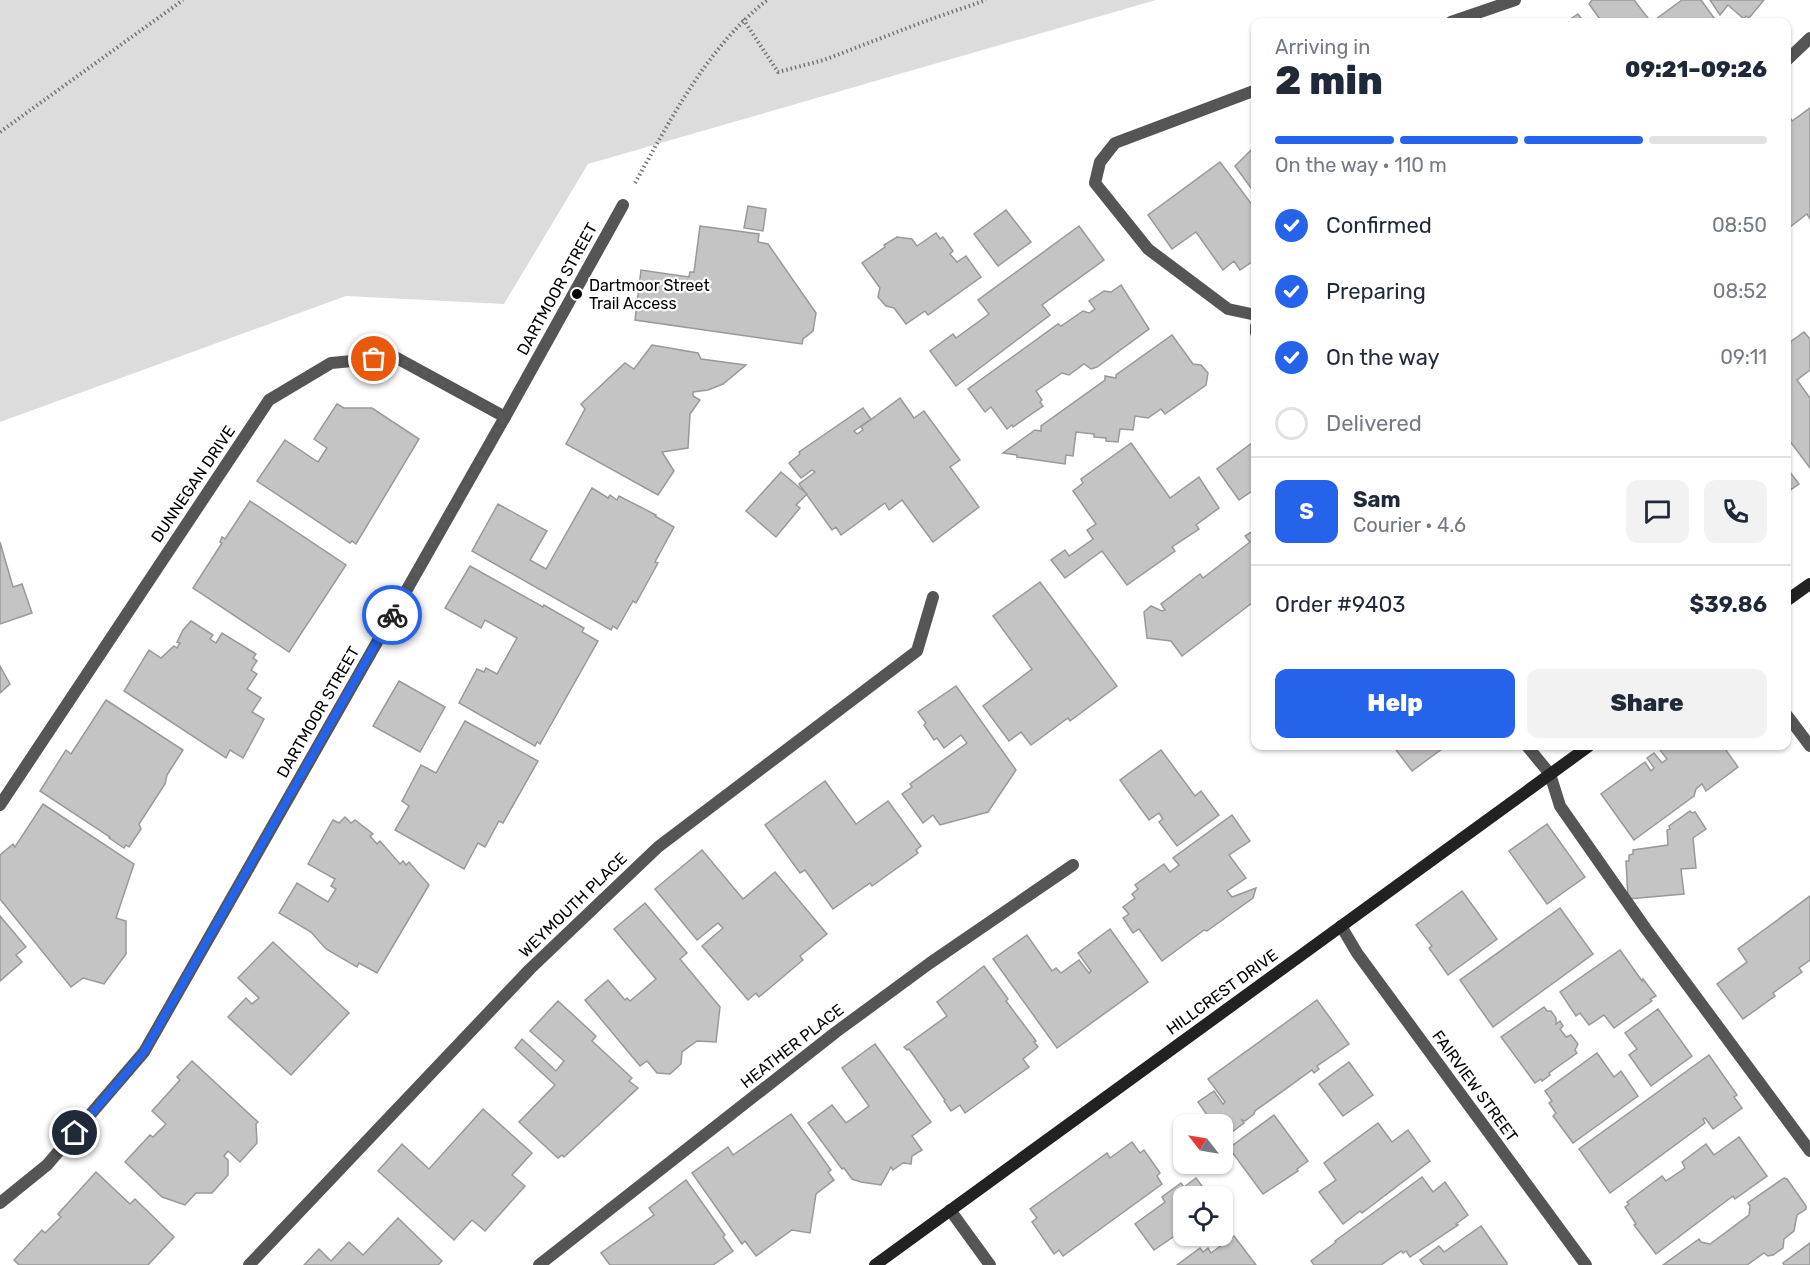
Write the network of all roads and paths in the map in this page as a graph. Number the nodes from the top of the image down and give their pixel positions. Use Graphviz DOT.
graph roads {
  1 [pos="183,0"];
  2 [pos="767,0"];
  3 [pos="986,0"];
  4 [pos="1515,0"];
  5 [pos="1463,18"];
  6 [pos="743,19"];
  7 [pos="1810,38"];
  8 [pos="1791,56"];
  9 [pos="1251,92"];
  10 [pos="0,132"];
  11 [pos="623,205"];
  12 [pos="1251,314"];
  13 [pos="505,417"];
  14 [pos="1810,584"];
  15 [pos="933,597"];
  16 [pos="1791,597"];
  17 [pos="1791,721"];
  18 [pos="1810,746"];
  19 [pos="1530,750"];
  20 [pos="1583,750"];
  21 [pos="1550,774"];
  22 [pos="0,805"];
  23 [pos="1073,865"];
  24 [pos="1341,926"];
  25 [pos="1810,1151"];
  26 [pos="0,1203"];
  27 [pos="950,1210"];
  28 [pos="249,1265"];
  29 [pos="539,1265"];
  30 [pos="875,1265"];
  31 [pos="990,1265"];
  32 [pos="1586,1265"];
  1 -- 10 [label="path"];
  2 -- 6 [label="path"];
  3 -- 6 [label="path"];
  4 -- 5 [label="street"];
  6 -- 11 [label="path"];
  7 -- 8 [label="street"];
  9 -- 12 [label="street"];
  11 -- 13 [label="street, DARTMOOR STREET"];
  13 -- 22 [label="street, DUNNEGAN DRIVE"];
  13 -- 26 [label="street, DARTMOOR STREET"];
  14 -- 16 [label="street"];
  15 -- 28 [label="street, WEYMOUTH PLACE"];
  17 -- 18 [label="street"];
  19 -- 21 [label="street"];
  20 -- 21 [label="street, HILLCREST DRIVE"];
  21 -- 24 [label="street, HILLCREST DRIVE"];
  21 -- 25 [label="street"];
  23 -- 29 [label="street, HEATHER PLACE"];
  24 -- 27 [label="street, HILLCREST DRIVE"];
  24 -- 32 [label="street, FAIRVIEW STREET"];
  27 -- 30 [label="street, HILLCREST DRIVE"];
  27 -- 31 [label="street"];
}
